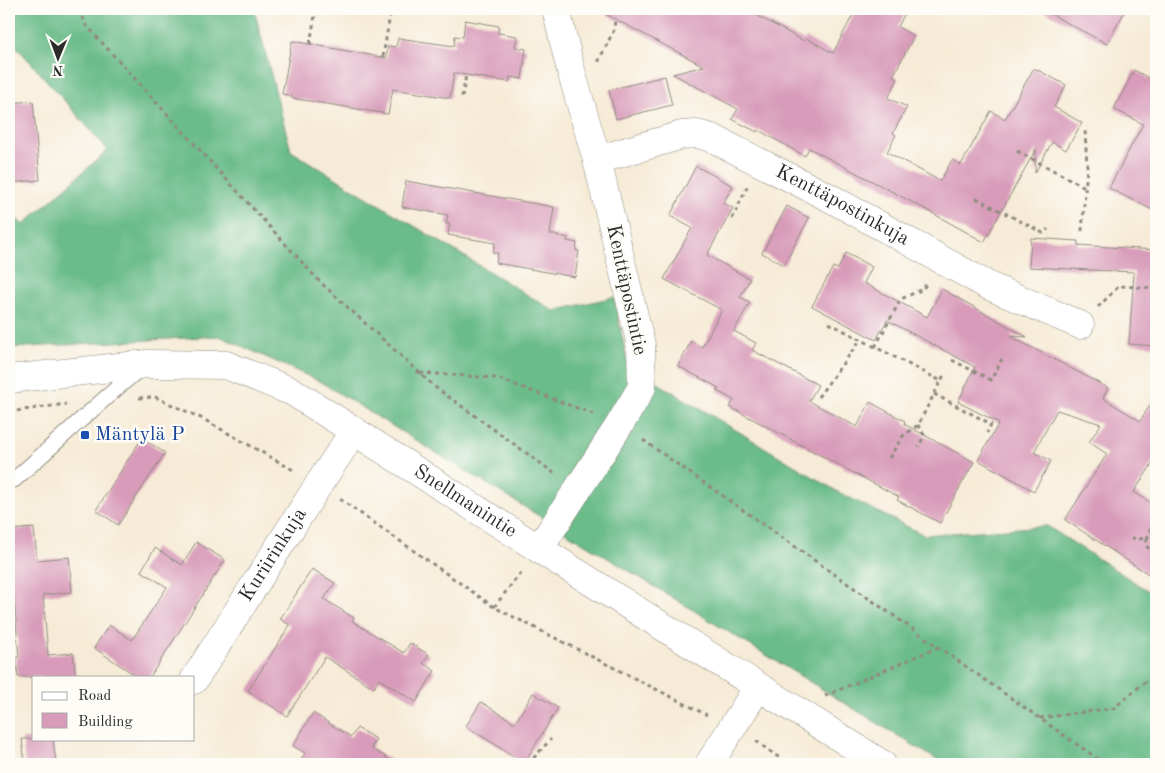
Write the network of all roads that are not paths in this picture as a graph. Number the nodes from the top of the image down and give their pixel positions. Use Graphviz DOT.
graph roads {
  1 [pos="556,9"];
  2 [pos="596,160"];
  3 [pos="1080,325"];
  4 [pos="147,364"];
  5 [pos="9,378"];
  6 [pos="354,431"];
  7 [pos="9,481"];
  8 [pos="539,549"];
  9 [pos="195,678"];
  10 [pos="758,687"];
  11 [pos="709,764"];
  12 [pos="882,764"];
  1 -- 2 [label="street, Kenttäpostintie"];
  2 -- 3 [label="street, Kenttäpostinkuja"];
  2 -- 8 [label="street, Kenttäpostintie"];
  4 -- 5 [label="street, Snellmanintie"];
  4 -- 6 [label="street, Snellmanintie"];
  4 -- 7 [label="lane"];
  6 -- 8 [label="street, Snellmanintie"];
  6 -- 9 [label="street, Kuriirinkuja"];
  8 -- 10 [label="street, Snellmanintie"];
  10 -- 11 [label="street"];
  10 -- 12 [label="street, Snellmanintie"];
}
